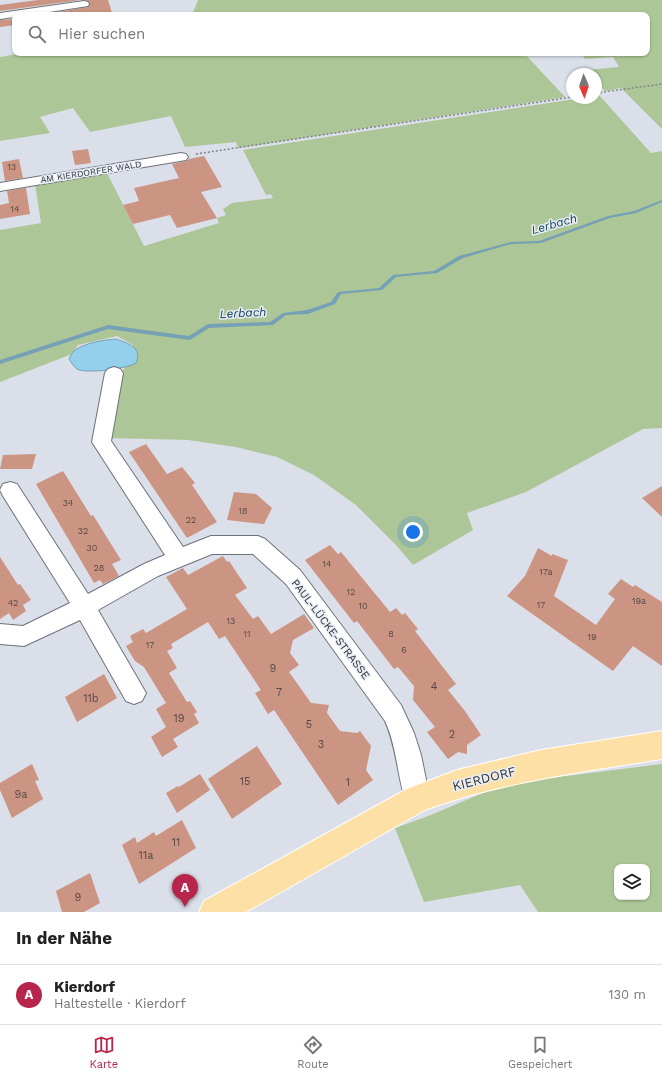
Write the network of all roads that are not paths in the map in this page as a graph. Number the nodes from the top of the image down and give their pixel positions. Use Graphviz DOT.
graph roads {
  1 [pos="84,4"];
  2 [pos="28,12"];
  3 [pos="12,14"];
  4 [pos="0,16"];
  5 [pos="181,157"];
  6 [pos="0,187"];
  7 [pos="114,373"];
  8 [pos="10,490"];
  9 [pos="179,558"];
  10 [pos="84,607"];
  11 [pos="0,634"];
  12 [pos="134,693"];
  13 [pos="662,745"];
  14 [pos="417,799"];
  15 [pos="230,908"];
  1 -- 2 [label="street"];
  3 -- 4 [label="street"];
  5 -- 6 [label="street, AM KIERDORFER WALD"];
  7 -- 9 [label="street"];
  8 -- 10 [label="street"];
  9 -- 10 [label="street, PAUL-LÜCKE-STRASSE"];
  9 -- 14 [label="street, PAUL-LÜCKE-STRASSE"];
  10 -- 11 [label="street, PAUL-LÜCKE-STRASSE"];
  10 -- 12 [label="street"];
  13 -- 14 [label="main road, KIERDORF"];
  14 -- 15 [label="main road, KIERDORF"];
}
